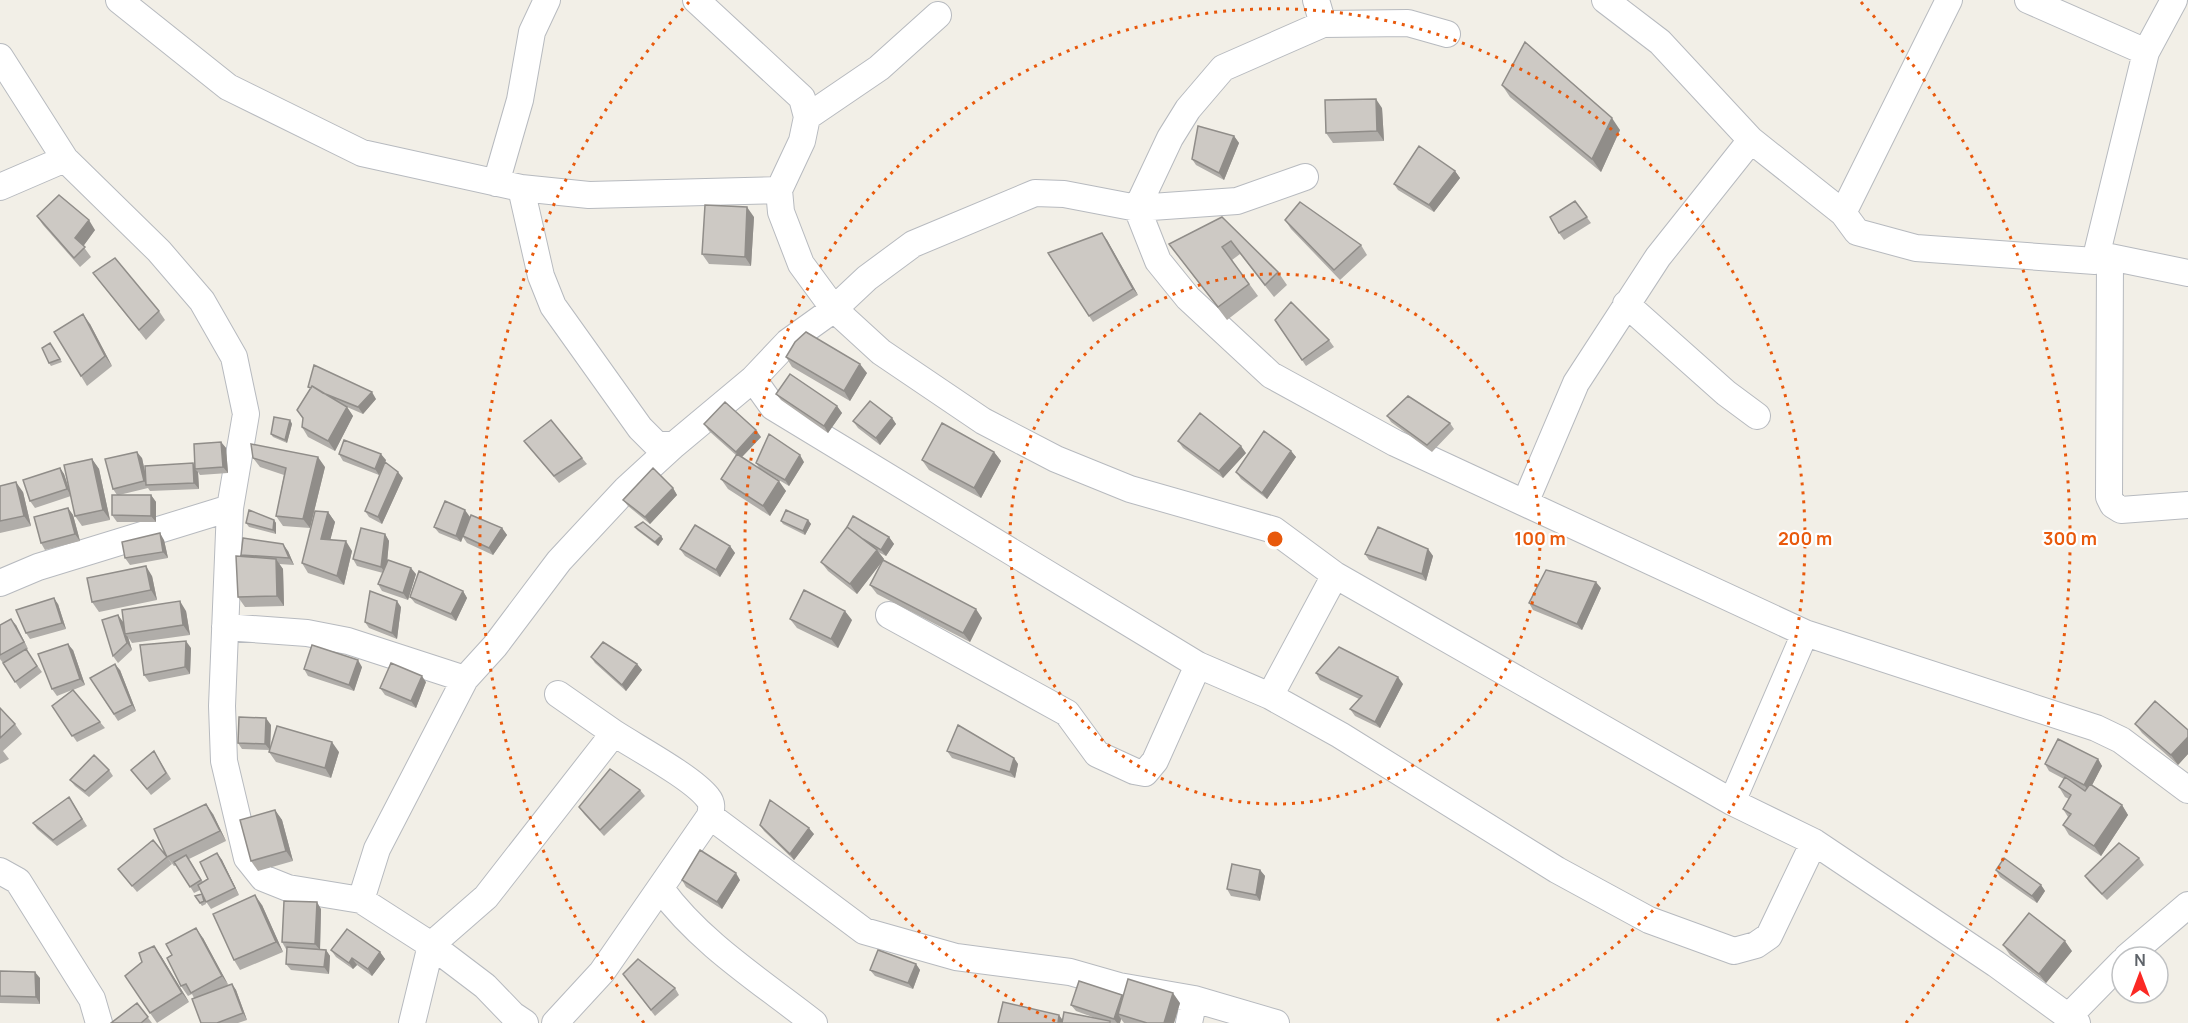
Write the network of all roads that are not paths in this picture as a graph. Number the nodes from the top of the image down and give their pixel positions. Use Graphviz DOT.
graph roads {
  1 [pos="119,0"];
  2 [pos="547,0"];
  3 [pos="696,0"];
  4 [pos="1605,0"];
  5 [pos="1949,0"];
  6 [pos="2028,0"];
  7 [pos="2175,0"];
  8 [pos="1319,12"];
  9 [pos="938,15"];
  10 [pos="1447,34"];
  11 [pos="2146,52"];
  12 [pos="0,57"];
  13 [pos="807,117"];
  14 [pos="1751,140"];
  15 [pos="65,159"];
  16 [pos="1305,177"];
  17 [pos="508,185"];
  18 [pos="0,187"];
  19 [pos="779,190"];
  20 [pos="1137,208"];
  21 [pos="1843,213"];
  22 [pos="2102,259"];
  23 [pos="2188,273"];
  24 [pos="1626,304"];
  25 [pos="834,309"];
  26 [pos="753,379"];
  27 [pos="1757,416"];
  28 [pos="674,446"];
  29 [pos="1525,503"];
  30 [pos="2188,505"];
  31 [pos="230,508"];
  32 [pos="1335,575"];
  33 [pos="0,583"];
  34 [pos="889,615"];
  35 [pos="225,627"];
  36 [pos="1805,633"];
  37 [pos="1198,664"];
  38 [pos="465,680"];
  39 [pos="558,694"];
  40 [pos="1270,696"];
  41 [pos="614,733"];
  42 [pos="2188,790"];
  43 [pos="1732,802"];
  44 [pos="710,816"];
  45 [pos="1814,842"];
  46 [pos="0,871"];
  47 [pos="661,889"];
  48 [pos="361,900"];
  49 [pos="2188,905"];
  50 [pos="431,945"];
  51 [pos="2141,945"];
  52 [pos="2110,976"];
  53 [pos="1191,1011"];
  54 [pos="2074,1019"];
  55 [pos="99,1023"];
  56 [pos="412,1023"];
  57 [pos="525,1023"];
  58 [pos="555,1023"];
  59 [pos="814,1023"];
  60 [pos="1276,1023"];
  1 -- 17 [label="street"];
  2 -- 17 [label="street"];
  3 -- 13 [label="street"];
  4 -- 14 [label="street"];
  5 -- 21 [label="street"];
  6 -- 11 [label="street"];
  7 -- 11 [label="street"];
  8 -- 10 [label="street"];
  8 -- 20 [label="street"];
  9 -- 13 [label="street"];
  11 -- 22 [label="street"];
  12 -- 15 [label="street"];
  13 -- 19 [label="street"];
  14 -- 21 [label="street"];
  14 -- 24 [label="street"];
  15 -- 18 [label="street"];
  15 -- 31 [label="street"];
  16 -- 20 [label="street"];
  17 -- 19 [label="street"];
  17 -- 28 [label="street"];
  19 -- 25 [label="street"];
  20 -- 25 [label="street"];
  20 -- 29 [label="street"];
  21 -- 22 [label="street"];
  22 -- 23 [label="street"];
  22 -- 30 [label="street"];
  24 -- 27 [label="street"];
  24 -- 29 [label="street"];
  25 -- 26 [label="street"];
  25 -- 32 [label="street"];
  26 -- 28 [label="street"];
  26 -- 37 [label="street"];
  28 -- 38 [label="street"];
  29 -- 36 [label="street"];
  31 -- 33 [label="street"];
  31 -- 35 [label="street"];
  32 -- 40 [label="street"];
  32 -- 43 [label="street"];
  34 -- 37 [label="street"];
  35 -- 38 [label="street"];
  35 -- 48 [label="street"];
  36 -- 42 [label="street"];
  36 -- 43 [label="street"];
  37 -- 40 [label="street"];
  38 -- 48 [label="street"];
  39 -- 41 [label="street"];
  40 -- 45 [label="street"];
  41 -- 44 [label="street"];
  41 -- 50 [label="street"];
  43 -- 45 [label="street"];
  44 -- 47 [label="street"];
  44 -- 53 [label="street"];
  45 -- 54 [label="street"];
  46 -- 55 [label="street"];
  47 -- 58 [label="street"];
  47 -- 59 [label="street"];
  48 -- 50 [label="street"];
  49 -- 51 [label="street"];
  50 -- 56 [label="street"];
  50 -- 57 [label="street"];
  52 -- 54 [label="street"];
  53 -- 60 [label="street"];
}
